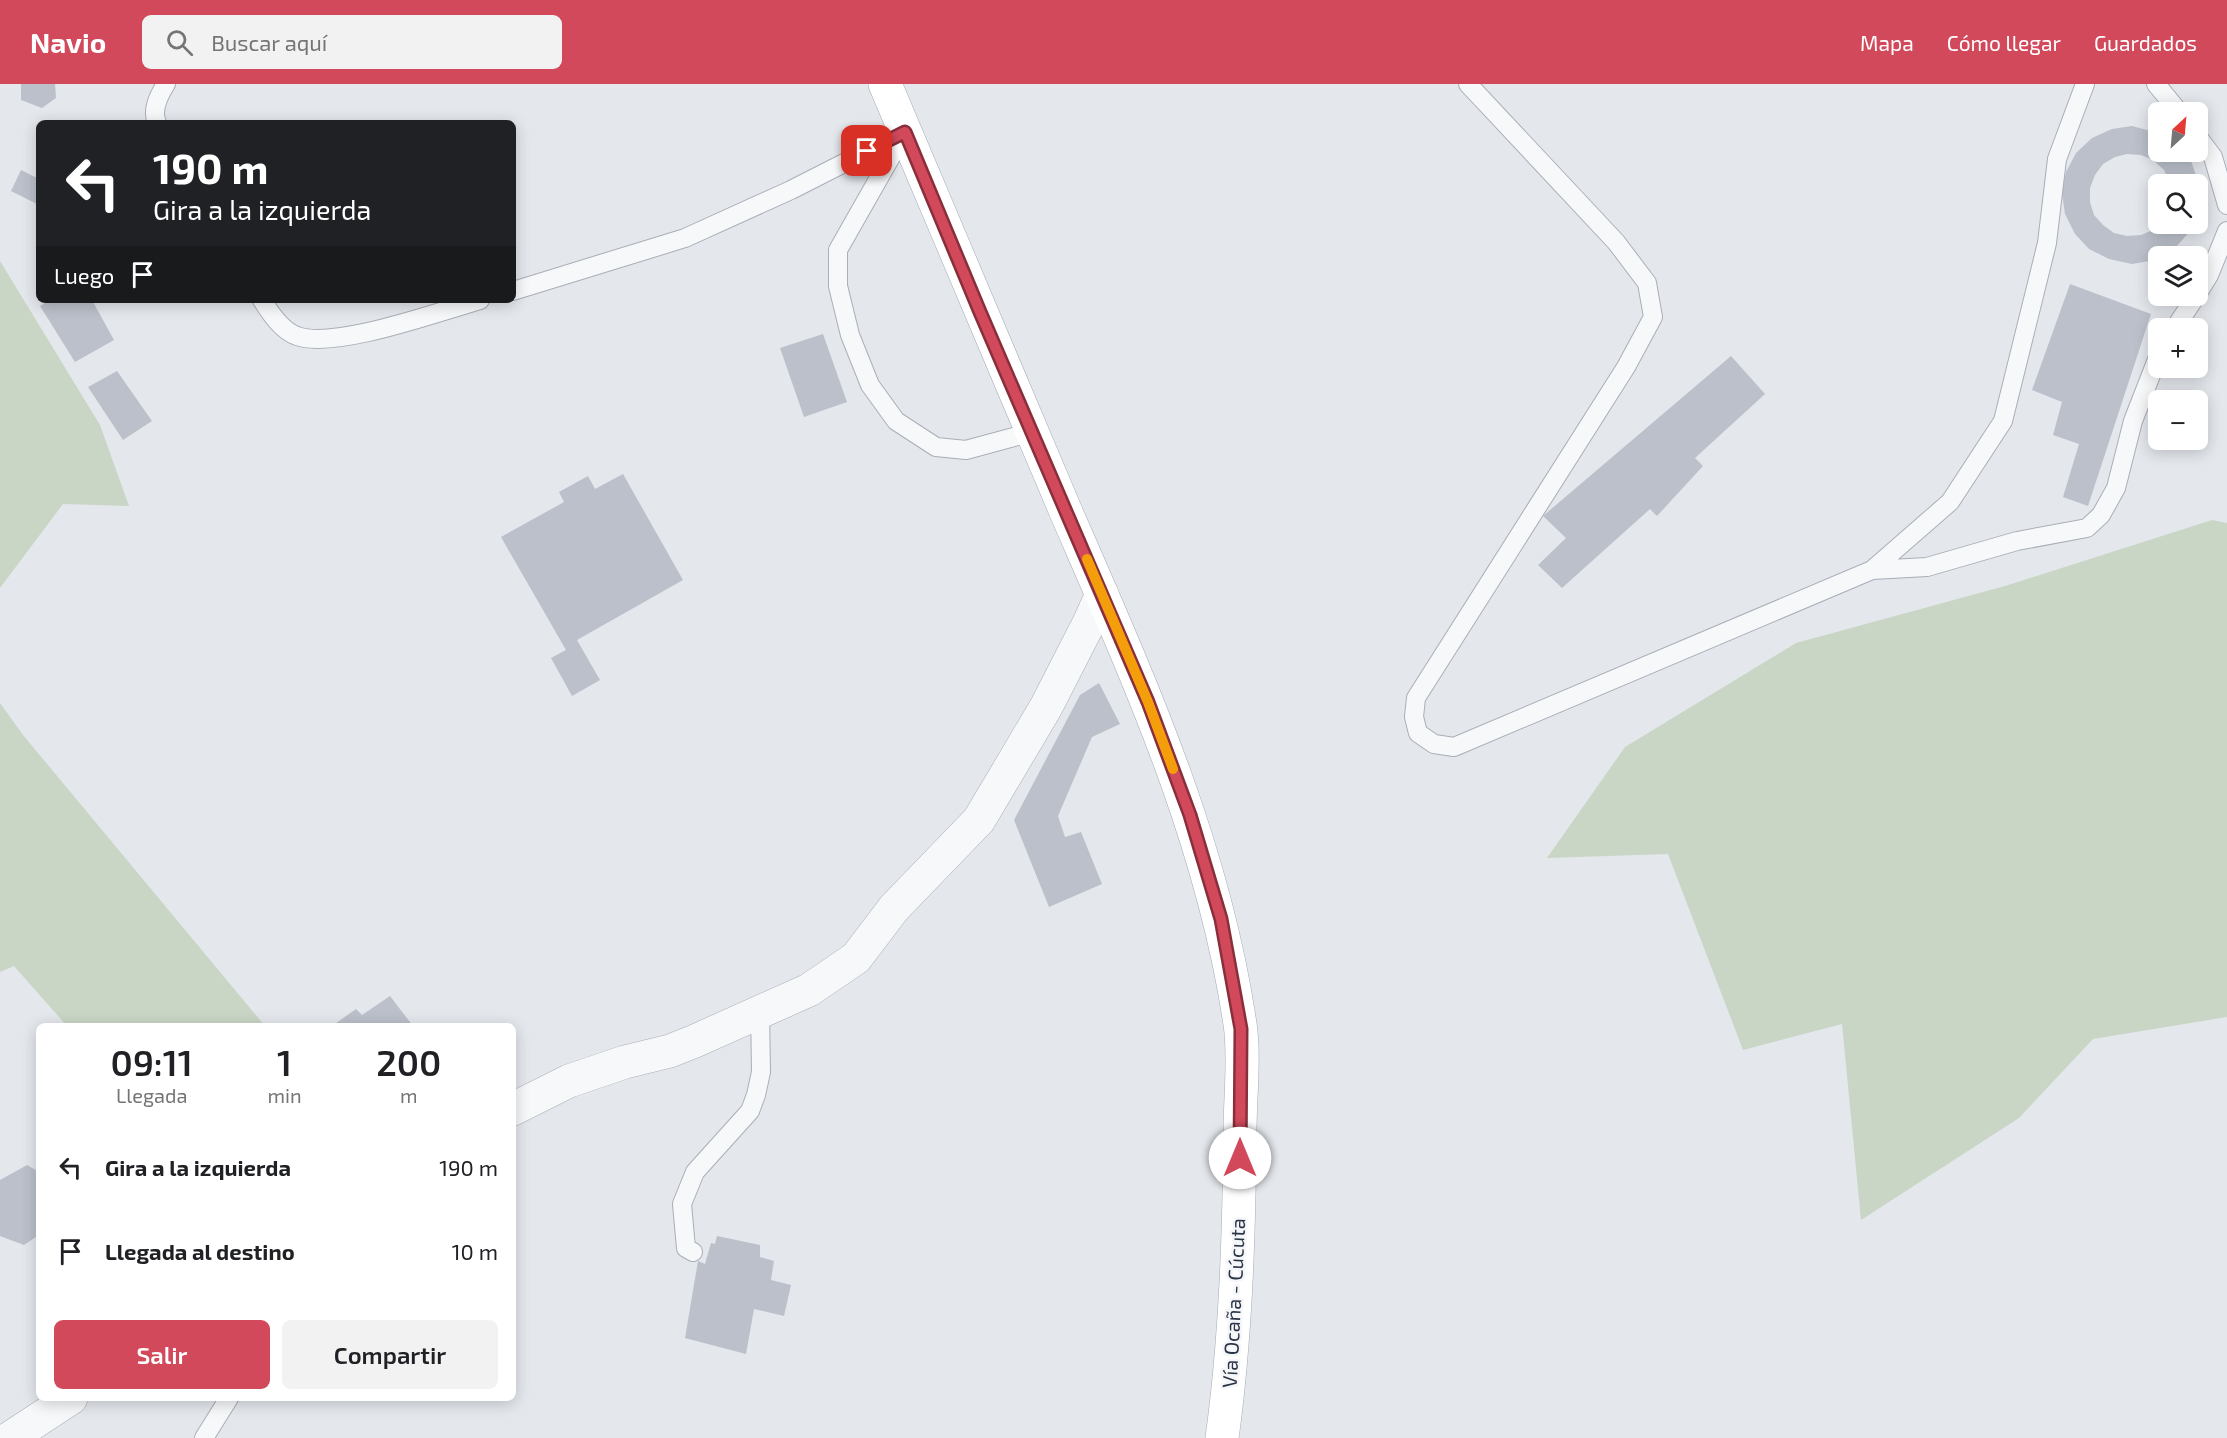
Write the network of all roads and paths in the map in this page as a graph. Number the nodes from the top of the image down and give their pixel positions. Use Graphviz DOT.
graph roads {
  1 [pos="166,84"];
  2 [pos="885,84"];
  3 [pos="1468,84"];
  4 [pos="2085,84"];
  5 [pos="2156,84"];
  6 [pos="2171,102"];
  7 [pos="156,120"];
  8 [pos="905,132"];
  9 [pos="2208,150"];
  10 [pos="2227,205"];
  11 [pos="2227,231"];
  12 [pos="2208,277"];
  13 [pos="516,290"];
  14 [pos="264,303"];
  15 [pos="469,303"];
  16 [pos="2150,378"];
  17 [pos="1032,432"];
  18 [pos="1872,570"];
  19 [pos="1102,594"];
  20 [pos="760,1010"];
  21 [pos="516,1108"];
  22 [pos="693,1252"];
  23 [pos="66,1401"];
  24 [pos="227,1401"];
  25 [pos="0,1430"];
  26 [pos="5,1438"];
  27 [pos="10,1438"];
  28 [pos="204,1438"];
  29 [pos="1222,1438"];
  1 -- 7 [label="lane"];
  2 -- 8 [label="main road, Vía Ocaña - Cúcuta"];
  3 -- 18 [label="lane"];
  4 -- 18 [label="lane"];
  5 -- 6 [label="lane"];
  8 -- 13 [label="lane"];
  8 -- 17 [label="main road, Vía Ocaña - Cúcuta"];
  8 -- 17 [label="lane"];
  9 -- 10 [label="lane"];
  11 -- 12 [label="lane"];
  14 -- 15 [label="lane"];
  16 -- 18 [label="lane"];
  17 -- 19 [label="main road, Vía Ocaña - Cúcuta"];
  19 -- 20 [label="street"];
  19 -- 29 [label="main road, Vía Ocaña - Cúcuta"];
  20 -- 21 [label="street"];
  20 -- 22 [label="lane"];
  23 -- 27 [label="street"];
  24 -- 28 [label="lane"];
  25 -- 26 [label="lane"];
}
